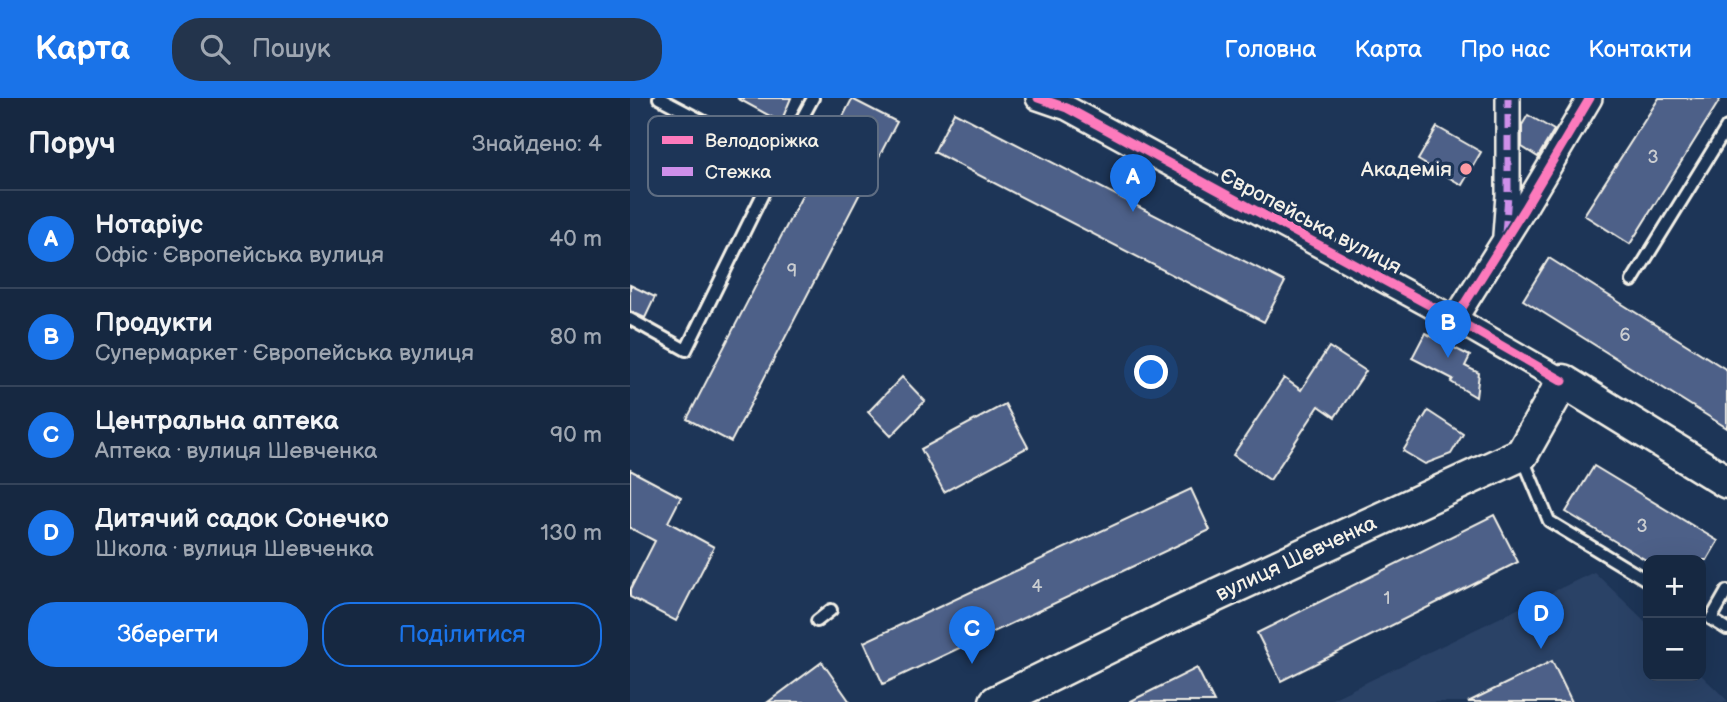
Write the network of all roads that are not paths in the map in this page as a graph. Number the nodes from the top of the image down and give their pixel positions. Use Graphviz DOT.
graph roads {
  1 [pos="659,98"];
  2 [pos="813,98"];
  3 [pos="1038,98"];
  4 [pos="1507,98"];
  5 [pos="1590,98"];
  6 [pos="1068,103"];
  7 [pos="693,116"];
  8 [pos="803,116"];
  9 [pos="1727,127"];
  10 [pos="762,196"];
  11 [pos="1504,240"];
  12 [pos="1632,281"];
  13 [pos="630,318"];
  14 [pos="1455,319"];
  15 [pos="1563,381"];
  16 [pos="1522,454"];
  17 [pos="1727,482"];
  18 [pos="1643,578"];
  19 [pos="1727,592"];
  20 [pos="831,610"];
  21 [pos="1706,616"];
  22 [pos="1711,619"];
  23 [pos="817,621"];
  24 [pos="1727,629"];
  25 [pos="996,702"];
  1 -- 7 [label="lane"];
  2 -- 8 [label="lane"];
  3 -- 6 [label="street, Європейська вулиця"];
  4 -- 11 [label="street"];
  5 -- 11 [label="street"];
  6 -- 14 [label="street, Європейська вулиця"];
  9 -- 12 [label="lane"];
  10 -- 13 [label="lane"];
  11 -- 14 [label="street"];
  14 -- 15 [label="street, Європейська вулиця"];
  15 -- 16 [label="main road"];
  15 -- 17 [label="main road, Європейська вулиця"];
  16 -- 18 [label="lane"];
  16 -- 25 [label="main road, вулиця Шевченка"];
  19 -- 22 [label="lane"];
  20 -- 23 [label="lane"];
  21 -- 22 [label="lane"];
  22 -- 24 [label="lane"];
}
